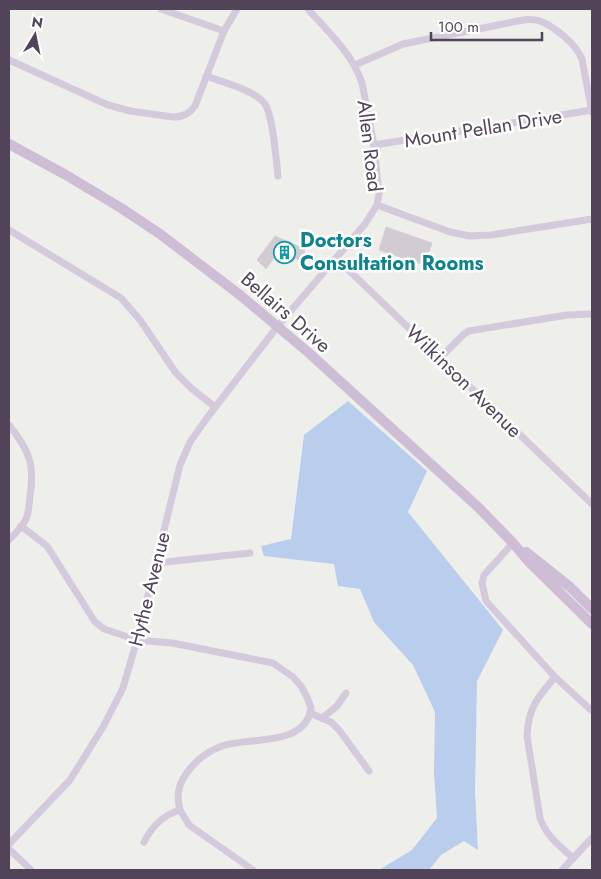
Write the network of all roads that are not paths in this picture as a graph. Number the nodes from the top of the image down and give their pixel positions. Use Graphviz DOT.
graph roads {
  1 [pos="161,9"];
  2 [pos="237,9"];
  3 [pos="308,9"];
  4 [pos="224,31"];
  5 [pos="9,60"];
  6 [pos="355,65"];
  7 [pos="206,76"];
  8 [pos="592,111"];
  9 [pos="9,144"];
  10 [pos="374,145"];
  11 [pos="278,176"];
  12 [pos="377,205"];
  13 [pos="592,218"];
  14 [pos="9,232"];
  15 [pos="336,258"];
  16 [pos="592,314"];
  17 [pos="277,327"];
  18 [pos="439,358"];
  19 [pos="215,407"];
  20 [pos="9,425"];
  21 [pos="592,504"];
  22 [pos="21,526"];
  23 [pos="9,540"];
  24 [pos="514,543"];
  25 [pos="250,553"];
  26 [pos="156,563"];
  27 [pos="592,609"];
  28 [pos="592,624"];
  29 [pos="138,640"];
  30 [pos="555,677"];
  31 [pos="346,693"];
  32 [pos="592,711"];
  33 [pos="310,713"];
  34 [pos="322,718"];
  35 [pos="369,771"];
  36 [pos="180,810"];
  37 [pos="592,838"];
  38 [pos="144,842"];
  39 [pos="9,844"];
  40 [pos="9,849"];
  41 [pos="574,858"];
  42 [pos="31,870"];
  43 [pos="253,870"];
  44 [pos="562,870"];
  1 -- 4 [label="street"];
  2 -- 4 [label="street"];
  3 -- 6 [label="street, Allen Road"];
  4 -- 7 [label="street"];
  5 -- 7 [label="street"];
  6 -- 8 [label="street"];
  6 -- 10 [label="street, Allen Road"];
  7 -- 11 [label="street"];
  8 -- 10 [label="street, Mount Pellan Drive"];
  9 -- 17 [label="street, Bellairs Drive"];
  10 -- 12 [label="street, Allen Road"];
  12 -- 13 [label="street"];
  12 -- 15 [label="street, Allen Road"];
  14 -- 19 [label="street"];
  15 -- 17 [label="street, Allen Road"];
  15 -- 18 [label="street, Wilkinson Avenue"];
  16 -- 18 [label="street"];
  17 -- 19 [label="street, Hythe Avenue"];
  17 -- 24 [label="street, Bellairs Drive"];
  18 -- 21 [label="street, Wilkinson Avenue"];
  19 -- 26 [label="street, Hythe Avenue"];
  20 -- 22 [label="street"];
  22 -- 23 [label="street"];
  22 -- 29 [label="street"];
  24 -- 27 [label="street"];
  24 -- 28 [label="street"];
  24 -- 30 [label="street"];
  25 -- 26 [label="street"];
  26 -- 29 [label="street, Hythe Avenue"];
  29 -- 33 [label="street"];
  29 -- 39 [label="street, Hythe Avenue"];
  30 -- 32 [label="street"];
  30 -- 41 [label="street"];
  31 -- 34 [label="street"];
  33 -- 34 [label="street"];
  33 -- 36 [label="street"];
  34 -- 35 [label="street"];
  36 -- 38 [label="street"];
  36 -- 43 [label="street"];
  37 -- 41 [label="street"];
  40 -- 42 [label="street"];
  41 -- 44 [label="street"];
}
